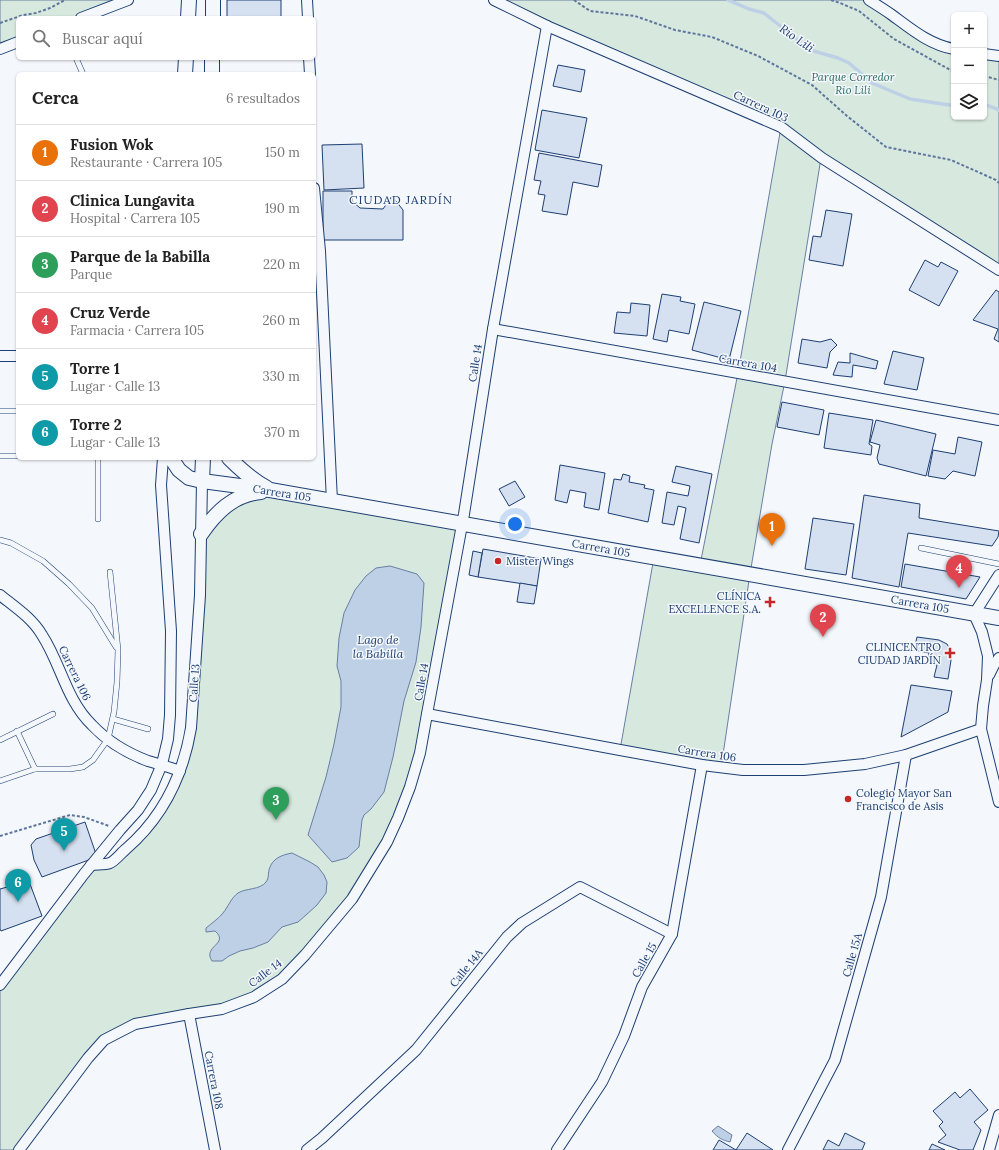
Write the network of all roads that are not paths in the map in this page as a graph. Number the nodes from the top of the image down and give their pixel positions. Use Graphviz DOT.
graph roads {
  1 [pos="128,0"];
  2 [pos="213,0"];
  3 [pos="307,0"];
  4 [pos="494,0"];
  5 [pos="869,0"];
  6 [pos="86,16"];
  7 [pos="213,16"];
  8 [pos="308,16"];
  9 [pos="547,26"];
  10 [pos="16,43"];
  11 [pos="951,48"];
  12 [pos="0,49"];
  13 [pos="987,54"];
  14 [pos="999,56"];
  15 [pos="77,60"];
  16 [pos="186,60"];
  17 [pos="212,60"];
  18 [pos="309,60"];
  19 [pos="82,72"];
  20 [pos="185,72"];
  21 [pos="212,72"];
  22 [pos="310,72"];
  23 [pos="316,209"];
  24 [pos="999,270"];
  25 [pos="493,330"];
  26 [pos="0,356"];
  27 [pos="16,356"];
  28 [pos="0,411"];
  29 [pos="16,411"];
  30 [pos="999,420"];
  31 [pos="0,456"];
  32 [pos="16,456"];
  33 [pos="98,460"];
  34 [pos="163,460"];
  35 [pos="172,460"];
  36 [pos="203,460"];
  37 [pos="231,460"];
  38 [pos="202,481"];
  39 [pos="270,490"];
  40 [pos="332,501"];
  41 [pos="98,519"];
  42 [pos="462,524"];
  43 [pos="201,534"];
  44 [pos="0,540"];
  45 [pos="921,548"];
  46 [pos="999,564"];
  47 [pos="110,572"];
  48 [pos="999,575"];
  49 [pos="0,595"];
  50 [pos="974,614"];
  51 [pos="999,618"];
  52 [pos="118,650"];
  53 [pos="999,658"];
  54 [pos="987,680"];
  55 [pos="53,714"];
  56 [pos="427,714"];
  57 [pos="113,719"];
  58 [pos="148,729"];
  59 [pos="981,729"];
  60 [pos="17,731"];
  61 [pos="108,739"];
  62 [pos="0,740"];
  63 [pos="906,755"];
  64 [pos="162,764"];
  65 [pos="702,765"];
  66 [pos="35,769"];
  67 [pos="180,771"];
  68 [pos="0,781"];
  69 [pos="999,802"];
  70 [pos="91,865"];
  71 [pos="672,934"];
  72 [pos="0,985"];
  73 [pos="189,1014"];
  74 [pos="999,1115"];
  75 [pos="19,1150"];
  76 [pos="215,1150"];
  77 [pos="308,1150"];
  78 [pos="557,1150"];
  79 [pos="788,1150"];
  80 [pos="989,1150"];
  1 -- 6 [label="street"];
  2 -- 7 [label="main road"];
  3 -- 8 [label="street"];
  4 -- 9 [label="street, Carrera 103"];
  5 -- 11 [label="street"];
  9 -- 24 [label="street, Carrera 103"];
  9 -- 25 [label="street, Calle 14"];
  10 -- 12 [label="street"];
  13 -- 14 [label="street"];
  15 -- 19 [label="lane"];
  16 -- 20 [label="main road"];
  17 -- 21 [label="main road"];
  18 -- 22 [label="street"];
  23 -- 40 [label="street"];
  25 -- 30 [label="street, Carrera 104"];
  25 -- 42 [label="street, Calle 14"];
  26 -- 27 [label="street"];
  28 -- 29 [label="lane"];
  31 -- 32 [label="lane"];
  33 -- 41 [label="lane"];
  34 -- 64 [label="street, Calle 13"];
  35 -- 38 [label="main road, Carrera 105"];
  36 -- 38 [label="main road, Calle 13"];
  37 -- 39 [label="main road"];
  38 -- 39 [label="main road, Carrera 105"];
  38 -- 43 [label="street, Calle 13"];
  39 -- 40 [label="main road, Carrera 105"];
  39 -- 43 [label="main road"];
  40 -- 42 [label="main road, Carrera 105"];
  42 -- 50 [label="main road, Carrera 105"];
  42 -- 56 [label="street, Calle 14"];
  43 -- 67 [label="street, Calle 13"];
  44 -- 52 [label="lane"];
  45 -- 46 [label="lane"];
  47 -- 52 [label="lane"];
  48 -- 50 [label="street"];
  49 -- 61 [label="street, Carrera 106"];
  50 -- 51 [label="main road, Carrera 105"];
  50 -- 54 [label="street"];
  52 -- 57 [label="lane"];
  53 -- 54 [label="street"];
  54 -- 59 [label="street"];
  55 -- 60 [label="lane"];
  56 -- 65 [label="street, Carrera 106"];
  56 -- 73 [label="street, Calle 14"];
  57 -- 58 [label="lane"];
  57 -- 61 [label="lane"];
  59 -- 63 [label="street, Carrera 106"];
  59 -- 69 [label="street"];
  60 -- 62 [label="lane"];
  60 -- 66 [label="lane"];
  61 -- 64 [label="street, Carrera 106"];
  61 -- 66 [label="lane"];
  63 -- 65 [label="street, Carrera 106"];
  63 -- 79 [label="street, Calle 15A"];
  64 -- 67 [label="street, Carrera 106"];
  64 -- 70 [label="street, Calle 13"];
  65 -- 71 [label="street, Calle 15"];
  66 -- 68 [label="lane"];
  67 -- 70 [label="street, Calle 13"];
  70 -- 72 [label="street, Calle 13"];
  71 -- 77 [label="street, Calle 14A"];
  71 -- 78 [label="street, Calle 15"];
  73 -- 75 [label="street, Calle 14"];
  73 -- 76 [label="street, Carrera 108"];
  74 -- 80 [label="street"];
}
